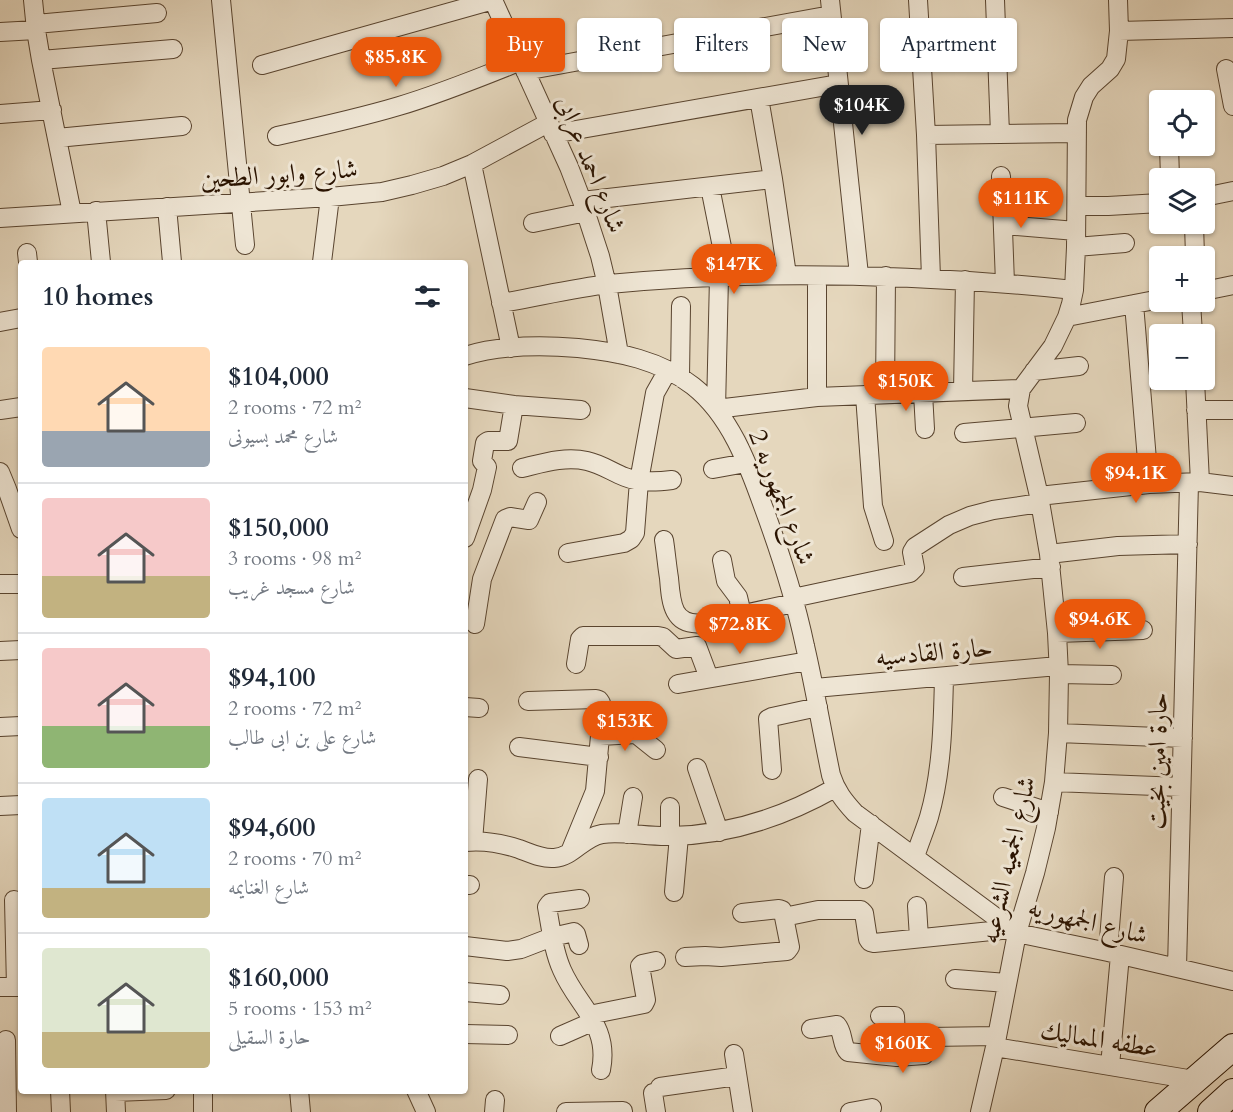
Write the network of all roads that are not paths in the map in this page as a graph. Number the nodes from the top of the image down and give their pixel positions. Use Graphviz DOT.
graph roads {
  1 [pos="33,0"];
  2 [pos="221,0"];
  3 [pos="493,0"];
  4 [pos="918,0"];
  5 [pos="995,0"];
  6 [pos="1118,0"];
  7 [pos="831,8"];
  8 [pos="157,13"];
  9 [pos="501,18"];
  10 [pos="36,27"];
  11 [pos="1233,28"];
  12 [pos="0,32"];
  13 [pos="1119,32"];
  14 [pos="173,49"];
  15 [pos="565,58"];
  16 [pos="41,60"];
  17 [pos="262,65"];
  18 [pos="1226,69"];
  19 [pos="500,72"];
  20 [pos="526,72"];
  21 [pos="838,84"];
  22 [pos="759,98"];
  23 [pos="1233,106"];
  24 [pos="52,110"];
  25 [pos="0,114"];
  26 [pos="182,126"];
  27 [pos="551,128"];
  28 [pos="1077,133"];
  29 [pos="1000,134"];
  30 [pos="926,135"];
  31 [pos="277,136"];
  32 [pos="57,138"];
  33 [pos="472,164"];
  34 [pos="1001,176"];
  35 [pos="773,179"];
  36 [pos="710,186"];
  37 [pos="1233,191"];
  38 [pos="1215,195"];
  39 [pos="330,197"];
  40 [pos="240,203"];
  41 [pos="1149,204"];
  42 [pos="584,206"];
  43 [pos="1077,206"];
  44 [pos="167,207"];
  45 [pos="96,211"];
  46 [pos="72,213"];
  47 [pos="0,218"];
  48 [pos="533,223"];
  49 [pos="1003,225"];
  50 [pos="1076,239"];
  51 [pos="1125,243"];
  52 [pos="244,245"];
  53 [pos="101,260"];
  54 [pos="172,260"];
  55 [pos="322,260"];
  56 [pos="787,275"];
  57 [pos="859,275"];
  58 [pos="886,276"];
  59 [pos="723,277"];
  60 [pos="931,278"];
  61 [pos="965,280"];
  62 [pos="1005,283"];
  63 [pos="607,285"];
  64 [pos="1233,285"];
  65 [pos="817,286"];
  66 [pos="1215,289"];
  67 [pos="1074,290"];
  68 [pos="1149,301"];
  69 [pos="501,303"];
  70 [pos="1134,304"];
  71 [pos="681,306"];
  72 [pos="1067,317"];
  73 [pos="18,319"];
  74 [pos="0,322"];
  75 [pos="511,348"];
  76 [pos="619,354"];
  77 [pos="468,355"];
  78 [pos="1079,366"];
  79 [pos="1034,371"];
  80 [pos="674,373"];
  81 [pos="1021,389"];
  82 [pos="1195,390"];
  83 [pos="963,391"];
  84 [pos="923,393"];
  85 [pos="885,394"];
  86 [pos="865,395"];
  87 [pos="817,397"];
  88 [pos="468,398"];
  89 [pos="514,405"];
  90 [pos="18,407"];
  91 [pos="717,409"];
  92 [pos="0,410"];
  93 [pos="581,410"];
  94 [pos="1196,410"];
  95 [pos="1233,410"];
  96 [pos="1076,423"];
  97 [pos="1023,428"];
  98 [pos="927,429"];
  99 [pos="964,433"];
  100 [pos="746,463"];
  101 [pos="522,468"];
  102 [pos="713,470"];
  103 [pos="0,472"];
  104 [pos="672,480"];
  105 [pos="639,481"];
  106 [pos="1195,483"];
  107 [pos="1149,484"];
  108 [pos="1233,486"];
  109 [pos="10,489"];
  110 [pos="1040,499"];
  111 [pos="537,502"];
  112 [pos="18,518"];
  113 [pos="468,530"];
  114 [pos="664,540"];
  115 [pos="884,541"];
  116 [pos="1188,544"];
  117 [pos="567,553"];
  118 [pos="722,560"];
  119 [pos="1050,561"];
  120 [pos="473,577"];
  121 [pos="963,577"];
  122 [pos="0,584"];
  123 [pos="18,584"];
  124 [pos="794,601"];
  125 [pos="742,614"];
  126 [pos="475,624"];
  127 [pos="1143,630"];
  128 [pos="1057,633"];
  129 [pos="18,650"];
  130 [pos="0,651"];
  131 [pos="808,661"];
  132 [pos="576,664"];
  133 [pos="1058,670"];
  134 [pos="1112,675"];
  135 [pos="945,676"];
  136 [pos="709,678"];
  137 [pos="678,684"];
  138 [pos="815,688"];
  139 [pos="528,701"];
  140 [pos="818,707"];
  141 [pos="18,726"];
  142 [pos="0,727"];
  143 [pos="1058,733"];
  144 [pos="600,736"];
  145 [pos="1183,738"];
  146 [pos="519,747"];
  147 [pos="656,750"];
  148 [pos="599,757"];
  149 [pos="697,768"];
  150 [pos="772,770"];
  151 [pos="478,779"];
  152 [pos="1054,782"];
  153 [pos="836,788"];
  154 [pos="1181,788"];
  155 [pos="633,797"];
  156 [pos="1003,797"];
  157 [pos="18,805"];
  158 [pos="0,806"];
  159 [pos="670,807"];
  160 [pos="1049,812"];
  161 [pos="871,824"];
  162 [pos="719,832"];
  163 [pos="627,834"];
  164 [pos="675,836"];
  165 [pos="469,842"];
  166 [pos="569,852"];
  167 [pos="915,857"];
  168 [pos="1114,877"];
  169 [pos="864,879"];
  170 [pos="674,892"];
  171 [pos="580,899"];
  172 [pos="14,900"];
  173 [pos="917,906"];
  174 [pos="742,913"];
  175 [pos="784,917"];
  176 [pos="1014,931"];
  177 [pos="552,937"];
  178 [pos="919,939"];
  179 [pos="579,945"];
  180 [pos="468,946"];
  181 [pos="1114,953"];
  182 [pos="685,957"];
  183 [pos="656,961"];
  184 [pos="1177,968"];
  185 [pos="956,979"];
  186 [pos="1233,981"];
  187 [pos="1007,983"];
  188 [pos="12,987"];
  189 [pos="468,992"];
  190 [pos="500,995"];
  191 [pos="880,1016"];
  192 [pos="592,1018"];
  193 [pos="812,1029"];
  194 [pos="468,1034"];
  195 [pos="508,1035"];
  196 [pos="560,1036"];
  197 [pos="9,1040"];
  198 [pos="996,1042"];
  199 [pos="1233,1047"];
  200 [pos="734,1054"];
  201 [pos="897,1057"];
  202 [pos="1110,1066"];
  203 [pos="602,1070"];
  204 [pos="737,1076"];
  205 [pos="1194,1080"];
  206 [pos="1233,1092"];
  207 [pos="60,1094"];
  208 [pos="115,1094"];
  209 [pos="203,1094"];
  210 [pos="299,1094"];
  211 [pos="418,1094"];
  212 [pos="566,1107"];
  213 [pos="872,1108"];
  214 [pos="7,1112"];
  215 [pos="61,1112"];
  216 [pos="116,1112"];
  217 [pos="204,1112"];
  218 [pos="301,1112"];
  219 [pos="426,1112"];
  220 [pos="623,1112"];
  221 [pos="656,1112"];
  222 [pos="743,1112"];
  223 [pos="850,1112"];
  224 [pos="980,1112"];
  225 [pos="1158,1112"];
  226 [pos="1211,1112"];
  1 -- 10 [label="street"];
  2 -- 40 [label="street"];
  3 -- 9 [label="street, شارع احمد عرابى"];
  3 -- 17 [label="street"];
  4 -- 30 [label="street"];
  5 -- 29 [label="street"];
  6 -- 13 [label="street"];
  7 -- 15 [label="street"];
  7 -- 21 [label="street"];
  8 -- 10 [label="street"];
  10 -- 12 [label="street"];
  10 -- 16 [label="street"];
  11 -- 13 [label="street"];
  13 -- 28 [label="street"];
  14 -- 16 [label="street"];
  16 -- 24 [label="street"];
  18 -- 23 [label="street"];
  19 -- 31 [label="street"];
  20 -- 27 [label="street, شارع احمد عرابى"];
  21 -- 22 [label="street, شارع وابور الطحين"];
  21 -- 57 [label="street"];
  22 -- 27 [label="street, شارع وابور الطحين"];
  22 -- 35 [label="street"];
  24 -- 25 [label="street"];
  24 -- 32 [label="street"];
  26 -- 32 [label="street"];
  27 -- 33 [label="street, شارع وابور الطحين"];
  27 -- 42 [label="street, شارع احمد عرابى"];
  28 -- 29 [label="street"];
  28 -- 43 [label="street"];
  29 -- 30 [label="street"];
  30 -- 60 [label="street"];
  32 -- 46 [label="street"];
  33 -- 39 [label="street, شارع وابور الطحين"];
  33 -- 69 [label="street"];
  34 -- 49 [label="street"];
  35 -- 36 [label="street"];
  35 -- 56 [label="street"];
  36 -- 42 [label="street"];
  36 -- 59 [label="street"];
  37 -- 38 [label="street"];
  39 -- 40 [label="street, شارع وابور الطحين"];
  39 -- 55 [label="street"];
  40 -- 44 [label="street, شارع وابور الطحين"];
  40 -- 52 [label="street"];
  41 -- 43 [label="street"];
  42 -- 48 [label="street"];
  42 -- 63 [label="street, شارع احمد عرابى"];
  43 -- 50 [label="street"];
  44 -- 45 [label="street, شارع وابور الطحين"];
  44 -- 54 [label="street"];
  45 -- 46 [label="street, شارع وابور الطحين"];
  45 -- 53 [label="street"];
  46 -- 47 [label="street, شارع وابور الطحين"];
  49 -- 50 [label="street"];
  49 -- 62 [label="street"];
  50 -- 51 [label="street"];
  50 -- 67 [label="street"];
  56 -- 57 [label="street"];
  56 -- 59 [label="street"];
  57 -- 58 [label="street"];
  58 -- 60 [label="street"];
  58 -- 85 [label="street"];
  59 -- 63 [label="street"];
  59 -- 91 [label="street"];
  60 -- 61 [label="street"];
  61 -- 62 [label="street"];
  61 -- 83 [label="street"];
  62 -- 67 [label="street"];
  63 -- 69 [label="street"];
  63 -- 76 [label="street, شارع احمد عرابى"];
  64 -- 66 [label="street"];
  65 -- 87 [label="street"];
  67 -- 72 [label="street"];
  68 -- 70 [label="street"];
  69 -- 75 [label="street"];
  70 -- 72 [label="street"];
  70 -- 107 [label="street"];
  71 -- 80 [label="street"];
  72 -- 79 [label="street"];
  73 -- 74 [label="street"];
  75 -- 76 [label="street, شارع الجمهوريه 2"];
  75 -- 77 [label="street, شارع الجمهوريه 2"];
  76 -- 80 [label="street, شارع الجمهوريه 2"];
  78 -- 79 [label="street"];
  79 -- 81 [label="street"];
  80 -- 91 [label="street, شارع الجمهوريه 2"];
  80 -- 105 [label="street"];
  81 -- 83 [label="street"];
  81 -- 97 [label="street, شارع الجمعيه الشرعيه"];
  82 -- 94 [label="street, حارة امين بخيت"];
  83 -- 84 [label="street"];
  84 -- 85 [label="street"];
  84 -- 98 [label="street"];
  85 -- 86 [label="street"];
  86 -- 87 [label="street"];
  86 -- 115 [label="street"];
  87 -- 91 [label="street"];
  88 -- 89 [label="street"];
  89 -- 93 [label="street"];
  89 -- 113 [label="street"];
  90 -- 92 [label="street"];
  91 -- 100 [label="street, شارع الجمهوريه 2"];
  94 -- 95 [label="street"];
  94 -- 106 [label="street, حارة امين بخيت"];
  96 -- 97 [label="street"];
  97 -- 99 [label="street"];
  97 -- 110 [label="street, شارع الجمعيه الشرعيه"];
  100 -- 102 [label="street"];
  100 -- 124 [label="street, شارع الجمهوريه 2"];
  101 -- 105 [label="street"];
  103 -- 109 [label="street"];
  104 -- 105 [label="street"];
  105 -- 117 [label="street"];
  106 -- 107 [label="street"];
  106 -- 108 [label="street"];
  106 -- 116 [label="street, حارة امين بخيت"];
  107 -- 110 [label="street"];
  109 -- 112 [label="street"];
  110 -- 119 [label="street, شارع الجمعيه الشرعيه"];
  110 -- 124 [label="street"];
  111 -- 120 [label="street"];
  114 -- 125 [label="street"];
  116 -- 119 [label="street"];
  116 -- 145 [label="street, حارة امين بخيت"];
  118 -- 125 [label="street"];
  119 -- 121 [label="street"];
  119 -- 128 [label="street, شارع الجمعيه الشرعيه"];
  120 -- 126 [label="street"];
  122 -- 123 [label="street"];
  124 -- 125 [label="street"];
  124 -- 131 [label="street, شارع الجمهوريه 2"];
  127 -- 128 [label="street"];
  128 -- 133 [label="street, شارع الجمعيه الشرعيه"];
  129 -- 130 [label="street"];
  131 -- 136 [label="street"];
  131 -- 138 [label="street, شارع الجمهوريه 2"];
  132 -- 136 [label="street"];
  133 -- 134 [label="street, حارة القادسيه"];
  133 -- 135 [label="street, حارة القادسيه"];
  133 -- 143 [label="street, شارع الجمعيه الشرعيه"];
  135 -- 138 [label="street, حارة القادسيه"];
  135 -- 167 [label="street"];
  136 -- 137 [label="street"];
  138 -- 140 [label="street, شارع الجمهوريه 2"];
  139 -- 144 [label="street"];
  140 -- 150 [label="street"];
  140 -- 153 [label="street, شارع الجمهوريه 2"];
  141 -- 142 [label="street"];
  143 -- 145 [label="street"];
  143 -- 152 [label="street, شارع الجمعيه الشرعيه"];
  144 -- 147 [label="street"];
  144 -- 148 [label="street"];
  145 -- 154 [label="street, حارة امين بخيت"];
  146 -- 148 [label="street"];
  148 -- 166 [label="street"];
  149 -- 162 [label="street"];
  151 -- 165 [label="street"];
  152 -- 154 [label="street"];
  152 -- 160 [label="street, شارع الجمعيه الشرعيه"];
  153 -- 161 [label="street, شارع الجمهوريه"];
  153 -- 162 [label="street"];
  154 -- 184 [label="street, حارة امين بخيت"];
  155 -- 163 [label="street"];
  156 -- 160 [label="street"];
  157 -- 158 [label="street"];
  159 -- 164 [label="street"];
  160 -- 176 [label="street, شارع الجمعيه الشرعيه"];
  161 -- 167 [label="street, شارع الجمهوريه"];
  161 -- 169 [label="street"];
  162 -- 164 [label="street"];
  163 -- 164 [label="street"];
  163 -- 166 [label="street"];
  164 -- 170 [label="street"];
  165 -- 166 [label="street"];
  167 -- 176 [label="street, شارع الجمهوريه"];
  168 -- 181 [label="street"];
  171 -- 177 [label="street"];
  172 -- 188 [label="street"];
  173 -- 178 [label="street"];
  174 -- 175 [label="street"];
  175 -- 178 [label="street"];
  175 -- 182 [label="street"];
  176 -- 178 [label="street"];
  176 -- 181 [label="street, شارع الجمهوريه"];
  176 -- 187 [label="street, شارع الجمعيه الشرعيه"];
  177 -- 179 [label="street"];
  177 -- 180 [label="street"];
  177 -- 192 [label="street"];
  181 -- 184 [label="street, شارع الجمهوريه"];
  181 -- 202 [label="street"];
  183 -- 192 [label="street"];
  184 -- 186 [label="street, شارع الجمهوريه"];
  185 -- 187 [label="street"];
  187 -- 198 [label="street, شارع الجمعيه الشرعيه"];
  189 -- 190 [label="street"];
  191 -- 201 [label="street"];
  192 -- 196 [label="street"];
  192 -- 203 [label="street"];
  193 -- 201 [label="street"];
  194 -- 195 [label="street"];
  197 -- 214 [label="street"];
  198 -- 201 [label="street, عطفه المماليك"];
  198 -- 202 [label="street, عطفه المماليك"];
  198 -- 224 [label="street, شارع الجمعيه الشرعيه"];
  199 -- 205 [label="main road"];
  200 -- 204 [label="street"];
  202 -- 205 [label="street, عطفه المماليك"];
  204 -- 221 [label="street"];
  204 -- 222 [label="street"];
  205 -- 225 [label="main road"];
  206 -- 226 [label="main road"];
  207 -- 215 [label="street"];
  208 -- 216 [label="street"];
  209 -- 217 [label="street"];
  210 -- 218 [label="street"];
  211 -- 219 [label="street"];
  212 -- 220 [label="street"];
  213 -- 223 [label="street"];
}
